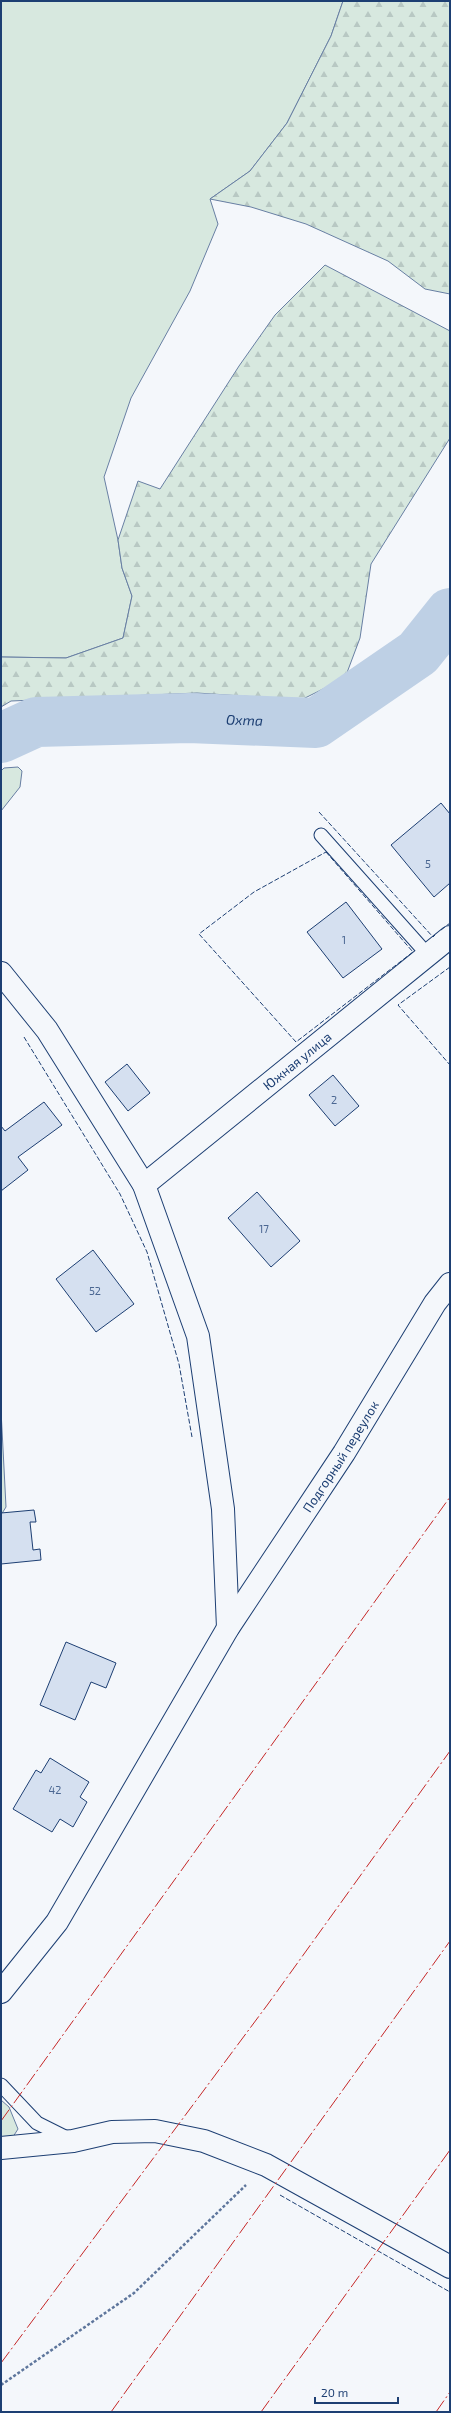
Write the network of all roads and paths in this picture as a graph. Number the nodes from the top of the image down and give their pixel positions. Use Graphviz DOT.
graph roads {
  1 [pos="321,835"];
  2 [pos="450,937"];
  3 [pos="428,955"];
  4 [pos="1,973"];
  5 [pos="144,1185"];
  6 [pos="450,1284"];
  7 [pos="228,1628"];
  8 [pos="1,1992"];
  9 [pos="1,2085"];
  10 [pos="73,2141"];
  11 [pos="1,2148"];
  12 [pos="266,2165"];
  13 [pos="450,2267"];
  14 [pos="1,2384"];
  1 -- 3 [label="lane"];
  2 -- 3 [label="street, Южная улица"];
  3 -- 5 [label="street, Южная улица"];
  4 -- 5 [label="street"];
  5 -- 7 [label="street"];
  6 -- 7 [label="street, Подгорный переулок"];
  7 -- 8 [label="street, Подгорный переулок"];
  9 -- 10 [label="lane"];
  10 -- 11 [label="street"];
  10 -- 12 [label="street"];
  12 -- 13 [label="street"];
  12 -- 14 [label="path"];
}
